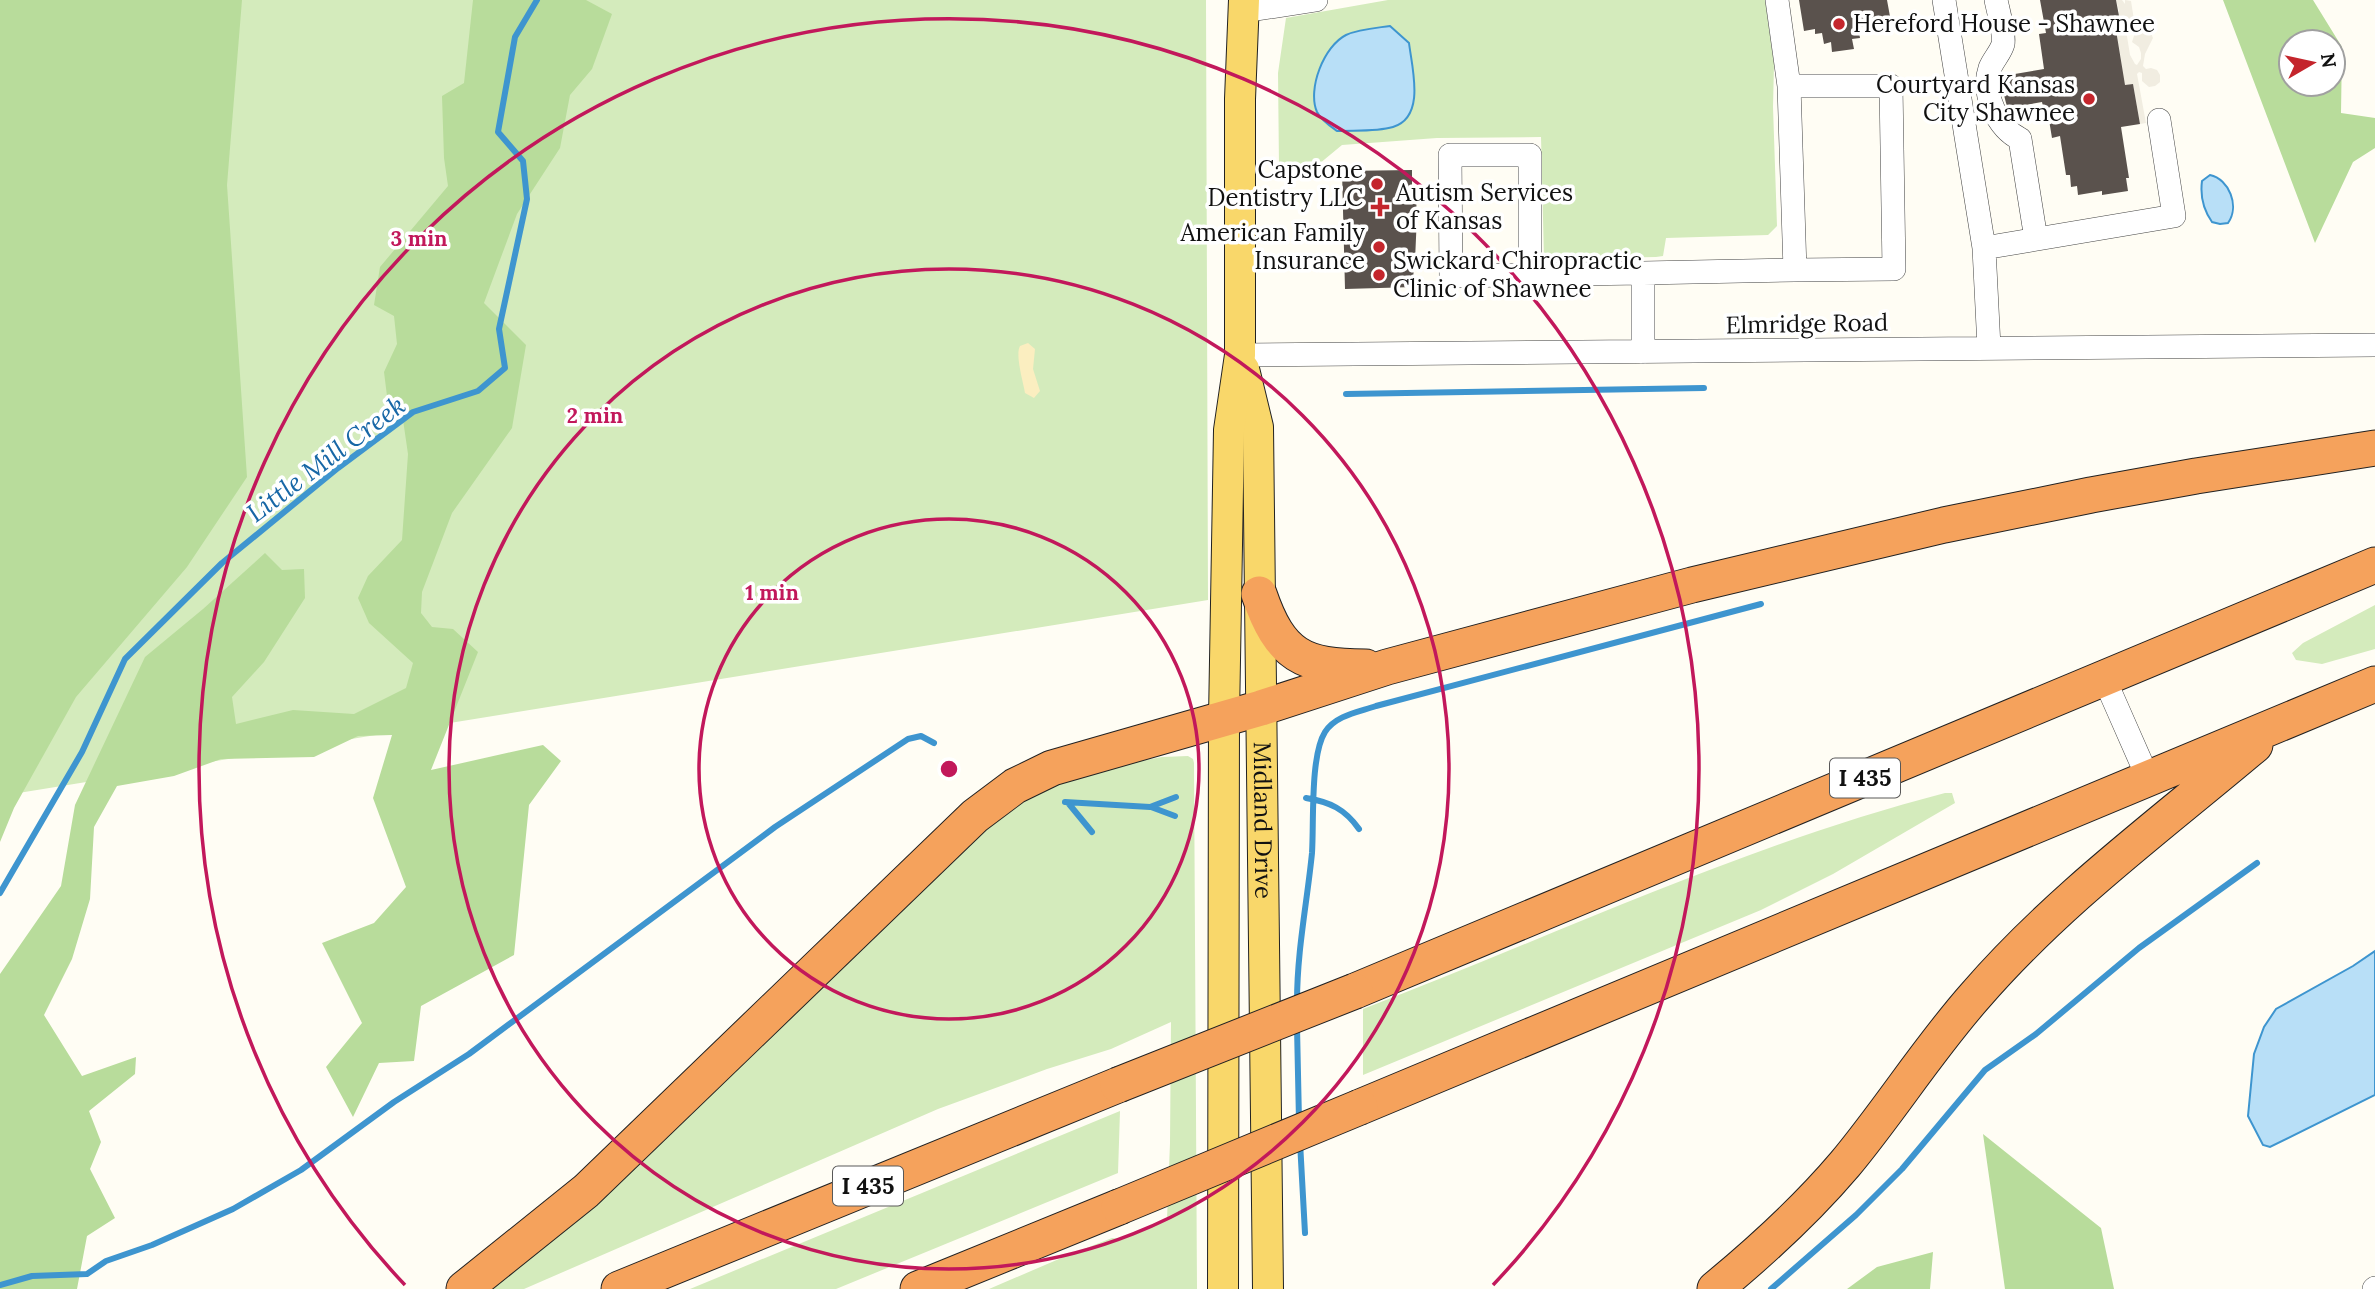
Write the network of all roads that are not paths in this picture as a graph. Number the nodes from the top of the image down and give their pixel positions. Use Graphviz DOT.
graph roads {
  1 [pos="1316,0"];
  2 [pos="1777,0"];
  3 [pos="1944,0"];
  4 [pos="1996,0"];
  5 [pos="1244,6"];
  6 [pos="1790,86"];
  7 [pos="2159,120"];
  8 [pos="2036,239"];
  9 [pos="1984,248"];
  10 [pos="1796,270"];
  11 [pos="1643,273"];
  12 [pos="1530,274"];
  13 [pos="2375,345"];
  14 [pos="1989,347"];
  15 [pos="1643,352"];
  16 [pos="1240,355"];
  17 [pos="2375,448"];
  18 [pos="2375,565"];
  19 [pos="1259,594"];
  20 [pos="1387,667"];
  21 [pos="2104,678"];
  22 [pos="2375,684"];
  23 [pos="1261,708"];
  24 [pos="1224,718"];
  25 [pos="2281,723"];
  26 [pos="2148,778"];
  27 [pos="464,1289"];
  28 [pos="619,1289"];
  29 [pos="918,1289"];
  30 [pos="1223,1289"];
  31 [pos="1268,1289"];
  32 [pos="1715,1289"];
  1 -- 5 [label="street"];
  2 -- 6 [label="street"];
  3 -- 9 [label="street"];
  4 -- 8 [label="street"];
  5 -- 16 [label="main road, Midland Drive"];
  6 -- 10 [label="street"];
  6 -- 10 [label="street"];
  7 -- 8 [label="street"];
  8 -- 9 [label="street"];
  9 -- 14 [label="street"];
  10 -- 11 [label="street"];
  11 -- 12 [label="street"];
  11 -- 15 [label="street"];
  12 -- 12 [label="street"];
  13 -- 14 [label="street, Elmridge Road"];
  14 -- 15 [label="street, Elmridge Road"];
  15 -- 16 [label="street, Elmridge Road"];
  16 -- 19 [label="main road, Midland Drive"];
  16 -- 24 [label="main road, Midland Drive"];
  17 -- 20 [label="highway"];
  18 -- 21 [label="highway, I 435"];
  19 -- 20 [label="highway"];
  19 -- 23 [label="main road, Midland Drive"];
  20 -- 23 [label="highway"];
  21 -- 26 [label="street"];
  21 -- 28 [label="highway, I 435, bridge"];
  22 -- 25 [label="highway"];
  23 -- 24 [label="highway"];
  23 -- 31 [label="main road, Midland Drive"];
  24 -- 27 [label="highway"];
  24 -- 30 [label="main road, Midland Drive"];
  25 -- 26 [label="highway"];
  25 -- 32 [label="highway"];
  26 -- 29 [label="highway, bridge"];
}
